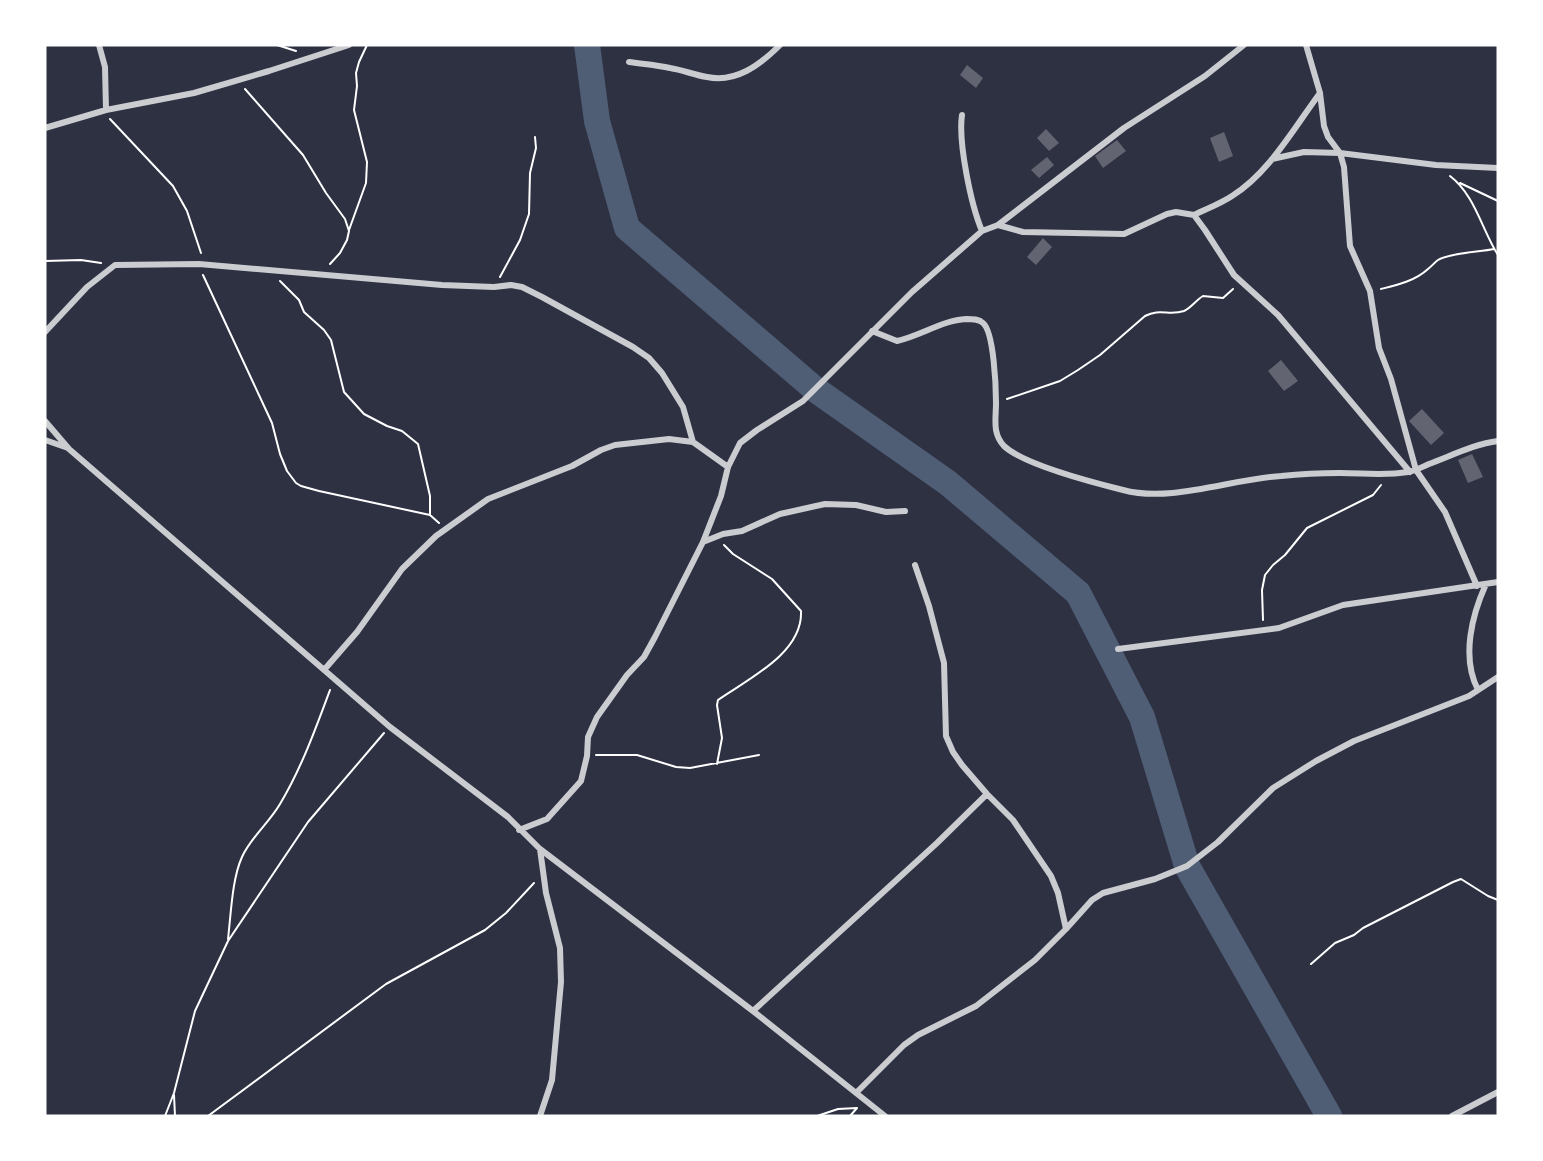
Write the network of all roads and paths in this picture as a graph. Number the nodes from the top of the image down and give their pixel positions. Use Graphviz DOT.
graph roads {
  1 [pos="99,45"];
  2 [pos="349,45"];
  3 [pos="367,45"];
  4 [pos="780,45"];
  5 [pos="1244,45"];
  6 [pos="1306,45"];
  7 [pos="332,48"];
  8 [pos="629,62"];
  9 [pos="237,80"];
  10 [pos="1320,93"];
  11 [pos="104,110"];
  12 [pos="962,115"];
  13 [pos="45,128"];
  14 [pos="535,137"];
  15 [pos="1340,153"];
  16 [pos="1272,159"];
  17 [pos="1436,165"];
  18 [pos="1498,168"];
  19 [pos="1458,182"];
  20 [pos="1498,201"];
  21 [pos="1194,215"];
  22 [pos="998,225"];
  23 [pos="349,231"];
  24 [pos="982,231"];
  25 [pos="1494,249"];
  26 [pos="1498,255"];
  27 [pos="45,261"];
  28 [pos="202,264"];
  29 [pos="116,266"];
  30 [pos="262,269"];
  31 [pos="320,274"];
  32 [pos="1240,282"];
  33 [pos="494,287"];
  34 [pos="1370,291"];
  35 [pos="872,331"];
  36 [pos="45,332"];
  37 [pos="996,402"];
  38 [pos="45,421"];
  39 [pos="45,440"];
  40 [pos="1498,441"];
  41 [pos="693,442"];
  42 [pos="69,449"];
  43 [pos="728,467"];
  44 [pos="1413,471"];
  45 [pos="1390,473"];
  46 [pos="905,511"];
  47 [pos="430,515"];
  48 [pos="446,529"];
  49 [pos="716,536"];
  50 [pos="703,542"];
  51 [pos="915,565"];
  52 [pos="1498,582"];
  53 [pos="1486,584"];
  54 [pos="1477,586"];
  55 [pos="1263,630"];
  56 [pos="1118,649"];
  57 [pos="324,670"];
  58 [pos="1498,677"];
  59 [pos="334,679"];
  60 [pos="1478,690"];
  61 [pos="390,727"];
  62 [pos="759,755"];
  63 [pos="587,756"];
  64 [pos="717,764"];
  65 [pos="987,794"];
  66 [pos="519,830"];
  67 [pos="540,849"];
  68 [pos="544,873"];
  69 [pos="1498,900"];
  70 [pos="1066,929"];
  71 [pos="228,941"];
  72 [pos="1311,964"];
  73 [pos="753,1011"];
  74 [pos="857,1092"];
  75 [pos="1498,1092"];
  76 [pos="174,1094"];
  77 [pos="857,1108"];
  78 [pos="165,1116"];
  79 [pos="175,1116"];
  80 [pos="208,1116"];
  81 [pos="540,1116"];
  82 [pos="817,1116"];
  83 [pos="885,1116"];
  84 [pos="1452,1116"];
  1 -- 11 [label="street"];
  2 -- 7 [label="street"];
  3 -- 23 [label="path"];
  4 -- 8 [label="street"];
  5 -- 22 [label="street"];
  6 -- 10 [label="street"];
  7 -- 9 [label="street"];
  9 -- 11 [label="street"];
  9 -- 23 [label="path"];
  10 -- 15 [label="street"];
  10 -- 16 [label="street"];
  11 -- 13 [label="street"];
  11 -- 28 [label="path"];
  12 -- 24 [label="street"];
  14 -- 33 [label="path"];
  15 -- 16 [label="street"];
  15 -- 17 [label="street"];
  15 -- 34 [label="street"];
  16 -- 21 [label="street"];
  17 -- 18 [label="street"];
  17 -- 19 [label="path"];
  19 -- 20 [label="path"];
  19 -- 25 [label="path"];
  21 -- 22 [label="street"];
  21 -- 32 [label="street"];
  22 -- 24 [label="street"];
  23 -- 31 [label="path"];
  24 -- 35 [label="street"];
  25 -- 26 [label="path"];
  25 -- 34 [label="path"];
  27 -- 29 [label="path"];
  28 -- 29 [label="street"];
  28 -- 30 [label="street"];
  28 -- 47 [label="path"];
  29 -- 36 [label="street"];
  30 -- 31 [label="street"];
  30 -- 47 [label="path"];
  31 -- 33 [label="street"];
  32 -- 37 [label="path"];
  32 -- 44 [label="street"];
  33 -- 41 [label="street"];
  34 -- 44 [label="street"];
  35 -- 37 [label="street"];
  35 -- 43 [label="street"];
  37 -- 45 [label="street"];
  38 -- 42 [label="street"];
  39 -- 42 [label="street"];
  40 -- 44 [label="street"];
  41 -- 43 [label="street"];
  41 -- 48 [label="street"];
  42 -- 57 [label="street"];
  43 -- 50 [label="street"];
  44 -- 45 [label="street"];
  44 -- 54 [label="street"];
  45 -- 55 [label="path"];
  46 -- 49 [label="street"];
  47 -- 48 [label="path"];
  48 -- 57 [label="street"];
  49 -- 50 [label="street"];
  49 -- 64 [label="path"];
  50 -- 63 [label="street"];
  51 -- 65 [label="street"];
  52 -- 53 [label="street"];
  53 -- 54 [label="street"];
  53 -- 60 [label="street"];
  54 -- 55 [label="street"];
  55 -- 56 [label="street"];
  57 -- 59 [label="street"];
  58 -- 60 [label="street"];
  59 -- 61 [label="street"];
  59 -- 71 [label="path"];
  60 -- 70 [label="street"];
  61 -- 66 [label="street"];
  61 -- 71 [label="path"];
  62 -- 64 [label="path"];
  63 -- 64 [label="path"];
  63 -- 66 [label="street"];
  65 -- 70 [label="street"];
  65 -- 73 [label="street"];
  66 -- 67 [label="street"];
  67 -- 68 [label="street"];
  67 -- 73 [label="street"];
  68 -- 80 [label="path"];
  68 -- 81 [label="street"];
  69 -- 72 [label="path"];
  70 -- 74 [label="street"];
  71 -- 76 [label="path"];
  73 -- 74 [label="street"];
  74 -- 83 [label="street"];
  75 -- 84 [label="street"];
  76 -- 78 [label="path"];
  76 -- 79 [label="path"];
  77 -- 82 [label="path"];
}
